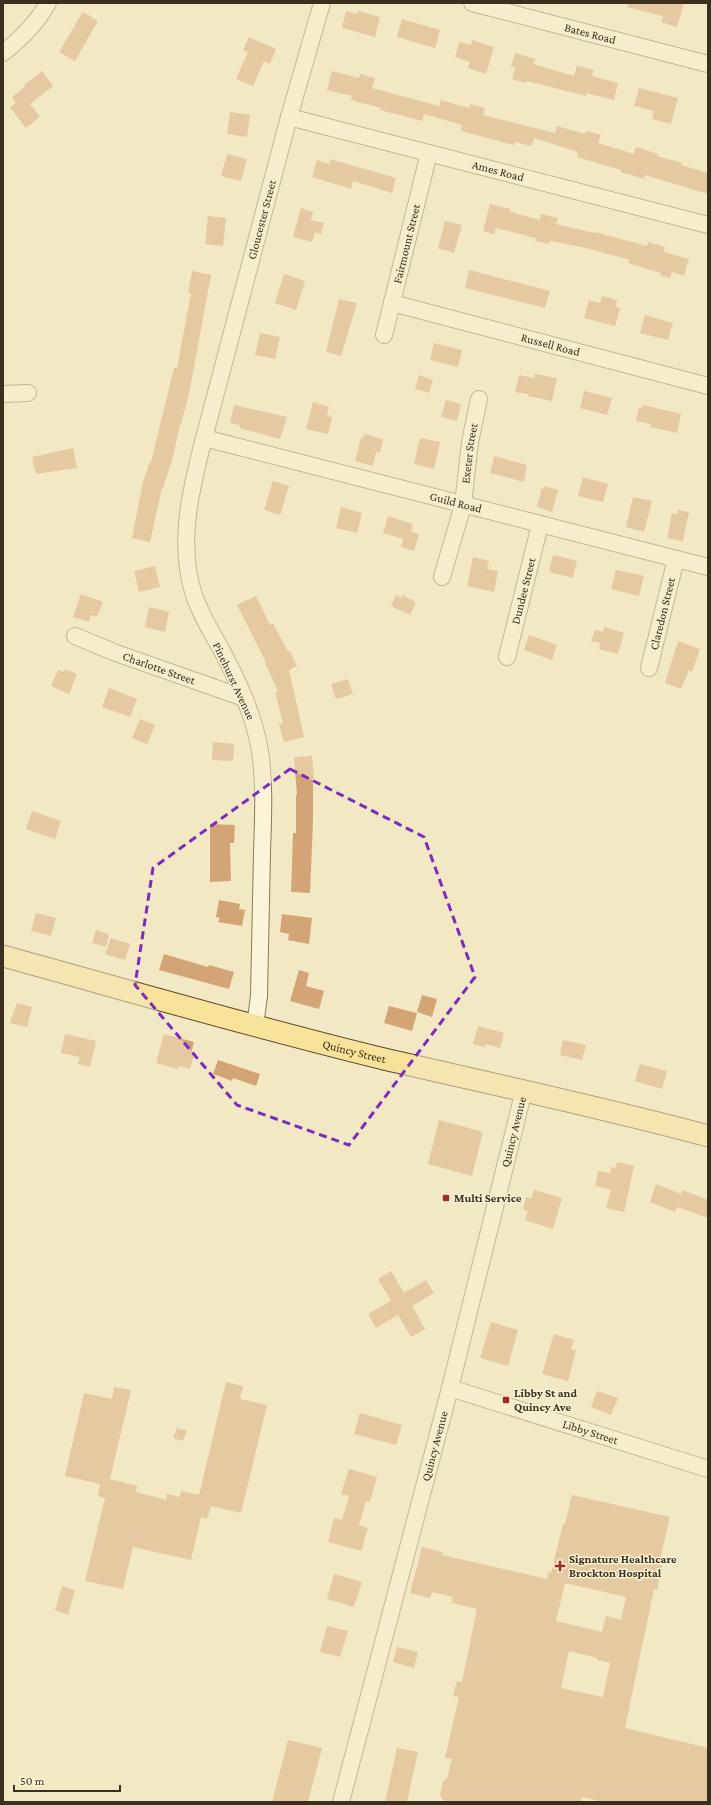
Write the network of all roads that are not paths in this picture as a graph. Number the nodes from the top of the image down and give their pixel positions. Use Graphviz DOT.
graph roads {
  1 [pos="48,3"];
  2 [pos="322,3"];
  3 [pos="472,3"];
  4 [pos="3,53"];
  5 [pos="708,64"];
  6 [pos="289,117"];
  7 [pos="429,153"];
  8 [pos="708,225"];
  9 [pos="392,303"];
  10 [pos="384,335"];
  11 [pos="708,386"];
  12 [pos="28,393"];
  13 [pos="3,394"];
  14 [pos="479,399"];
  15 [pos="204,438"];
  16 [pos="463,505"];
  17 [pos="540,525"];
  18 [pos="676,558"];
  19 [pos="708,567"];
  20 [pos="442,577"];
  21 [pos="76,636"];
  22 [pos="507,657"];
  23 [pos="649,668"];
  24 [pos="244,698"];
  25 [pos="3,956"];
  26 [pos="255,1026"];
  27 [pos="524,1090"];
  28 [pos="708,1136"];
  29 [pos="450,1388"];
  30 [pos="708,1469"];
  31 [pos="341,1802"];
  1 -- 4 [label="street"];
  2 -- 6 [label="street, Gloucester Street"];
  3 -- 5 [label="street, Bates Road"];
  6 -- 7 [label="street, Ames Road"];
  6 -- 15 [label="street, Gloucester Street"];
  7 -- 8 [label="street, Ames Road"];
  7 -- 9 [label="street, Fairmount Street"];
  9 -- 10 [label="street, Fairmount Street"];
  9 -- 11 [label="street, Russell Road"];
  12 -- 13 [label="street"];
  14 -- 16 [label="street, Exeter Street"];
  15 -- 16 [label="street, Guild Road"];
  15 -- 24 [label="street, Pinehurst Avenue"];
  16 -- 17 [label="street, Guild Road"];
  16 -- 20 [label="street, Exeter Street"];
  17 -- 18 [label="street, Guild Road"];
  17 -- 22 [label="street, Dundee Street"];
  18 -- 19 [label="street, Guild Road"];
  18 -- 23 [label="street, Claredon Street"];
  21 -- 24 [label="street, Charlotte Street"];
  24 -- 26 [label="street, Pinehurst Avenue"];
  25 -- 26 [label="main road, Quincy Street"];
  26 -- 27 [label="main road, Quincy Street"];
  27 -- 28 [label="main road, Quincy Street"];
  27 -- 29 [label="street, Quincy Avenue"];
  29 -- 30 [label="street, Libby Street"];
  29 -- 31 [label="street, Quincy Avenue"];
}
